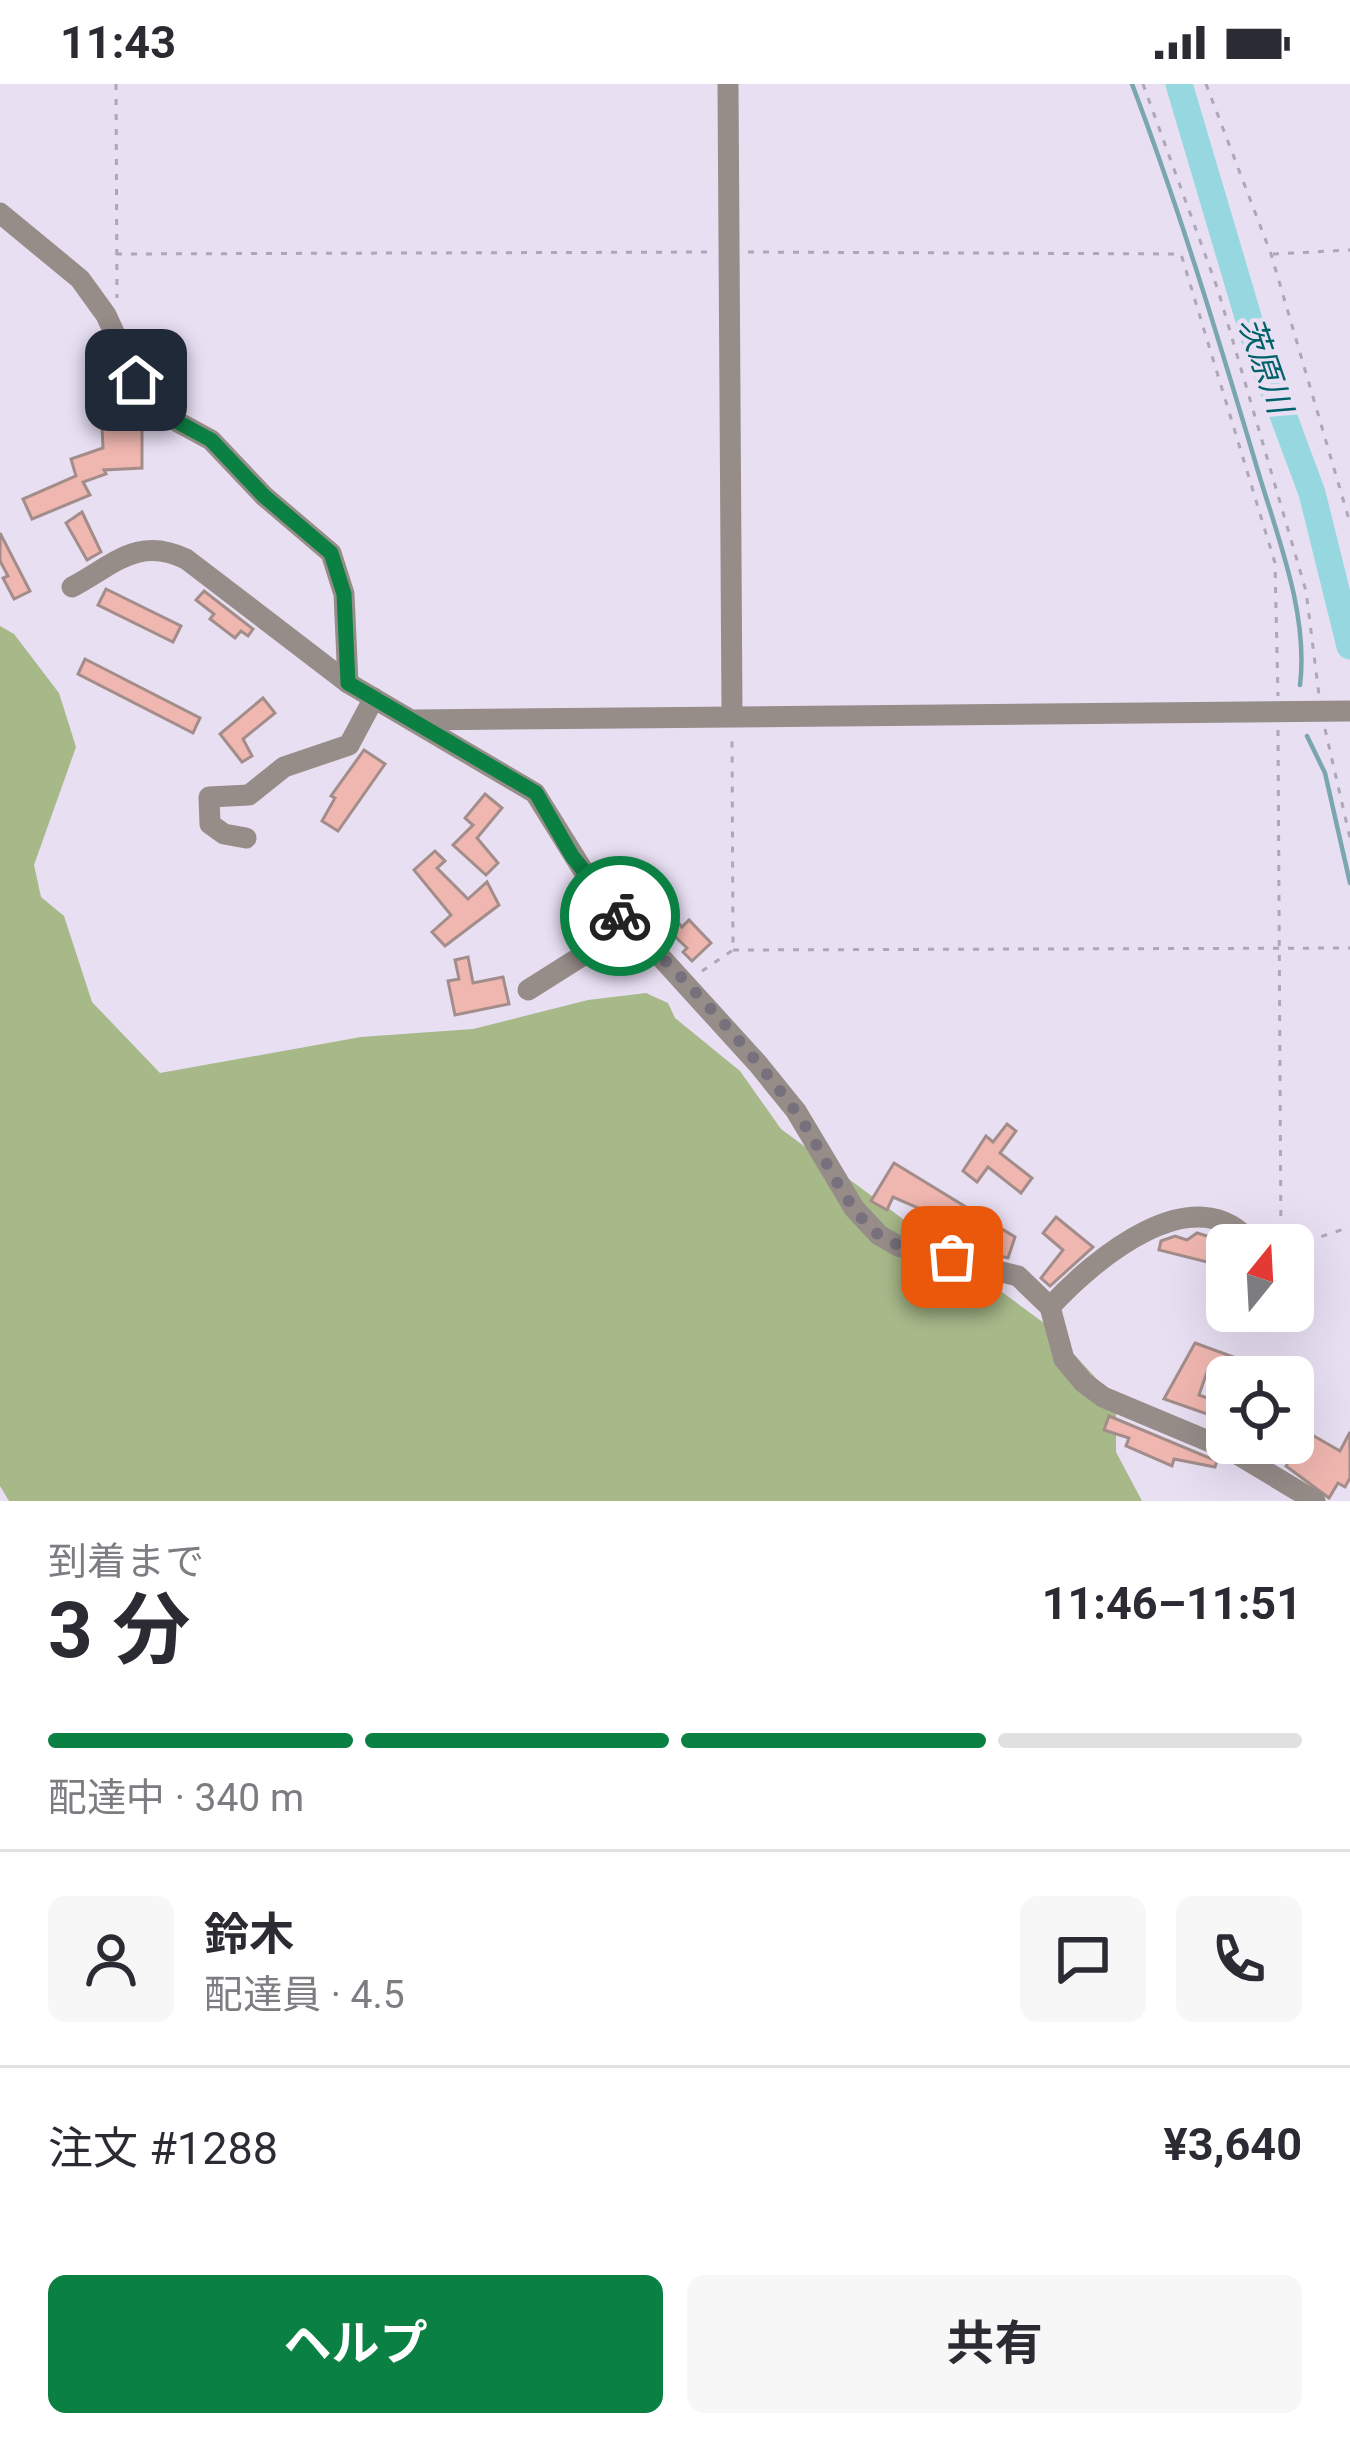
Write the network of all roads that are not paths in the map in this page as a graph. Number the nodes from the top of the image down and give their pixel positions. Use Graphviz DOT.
graph roads {
  1 [pos="728,84"];
  2 [pos="0,213"];
  3 [pos="72,587"];
  4 [pos="348,683"];
  5 [pos="374,698"];
  6 [pos="1350,711"];
  7 [pos="732,713"];
  8 [pos="414,720"];
  9 [pos="246,838"];
  10 [pos="621,916"];
  11 [pos="529,990"];
  12 [pos="1218,1224"];
  13 [pos="1051,1307"];
  14 [pos="1315,1501"];
  1 -- 7 [label="street"];
  2 -- 4 [label="street"];
  3 -- 4 [label="street"];
  4 -- 5 [label="street"];
  5 -- 8 [label="street"];
  5 -- 9 [label="street"];
  6 -- 7 [label="street"];
  7 -- 8 [label="street"];
  8 -- 10 [label="street"];
  10 -- 11 [label="street"];
  10 -- 13 [label="street"];
  12 -- 13 [label="street"];
  13 -- 14 [label="street"];
}
